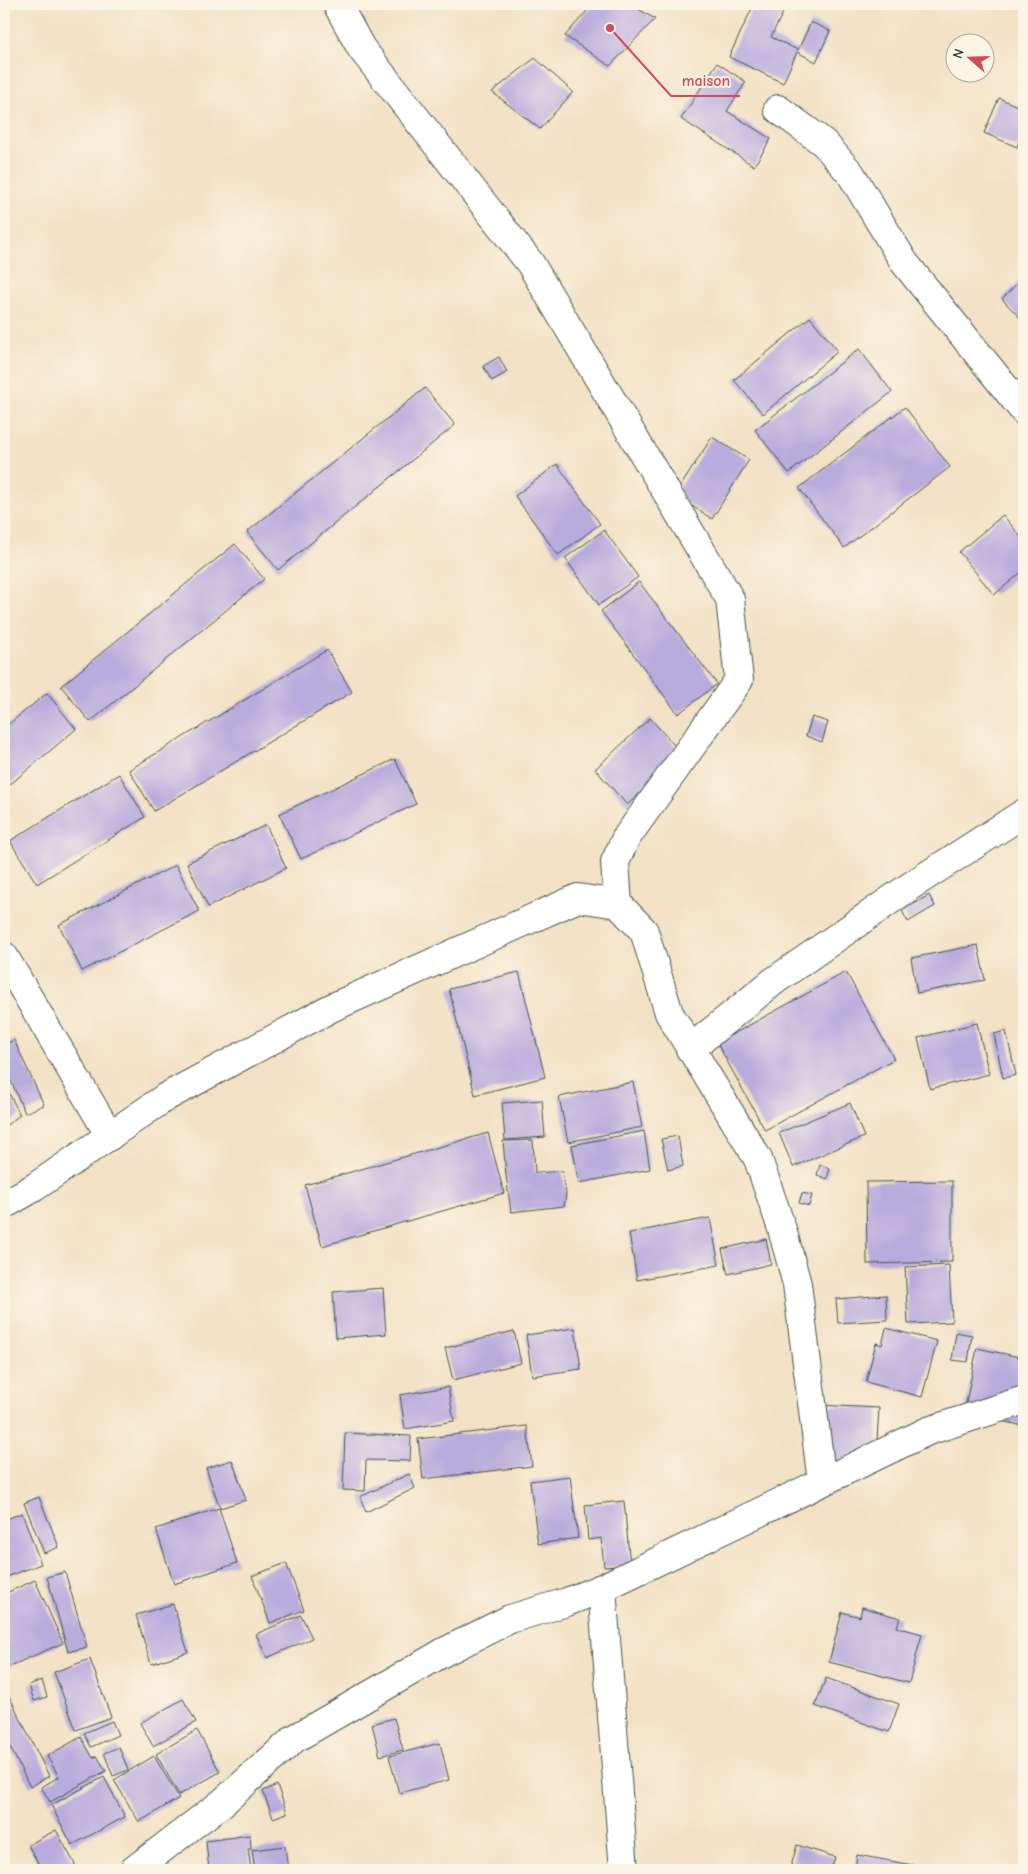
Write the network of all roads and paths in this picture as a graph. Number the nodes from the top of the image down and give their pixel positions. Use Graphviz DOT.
graph roads {
  1 [pos="337,4"];
  2 [pos="778,109"];
  3 [pos="1024,411"];
  4 [pos="1024,813"];
  5 [pos="618,904"];
  6 [pos="4,956"];
  7 [pos="690,1049"];
  8 [pos="110,1136"];
  9 [pos="4,1205"];
  10 [pos="1024,1400"];
  11 [pos="822,1482"];
  12 [pos="602,1588"];
  13 [pos="134,1870"];
  14 [pos="624,1870"];
  1 -- 5 [label="street"];
  2 -- 3 [label="street"];
  4 -- 7 [label="street"];
  5 -- 7 [label="street"];
  5 -- 8 [label="street"];
  6 -- 8 [label="street"];
  7 -- 11 [label="street"];
  8 -- 9 [label="street"];
  10 -- 11 [label="street"];
  11 -- 12 [label="street"];
  12 -- 13 [label="street"];
  12 -- 14 [label="street"];
}
